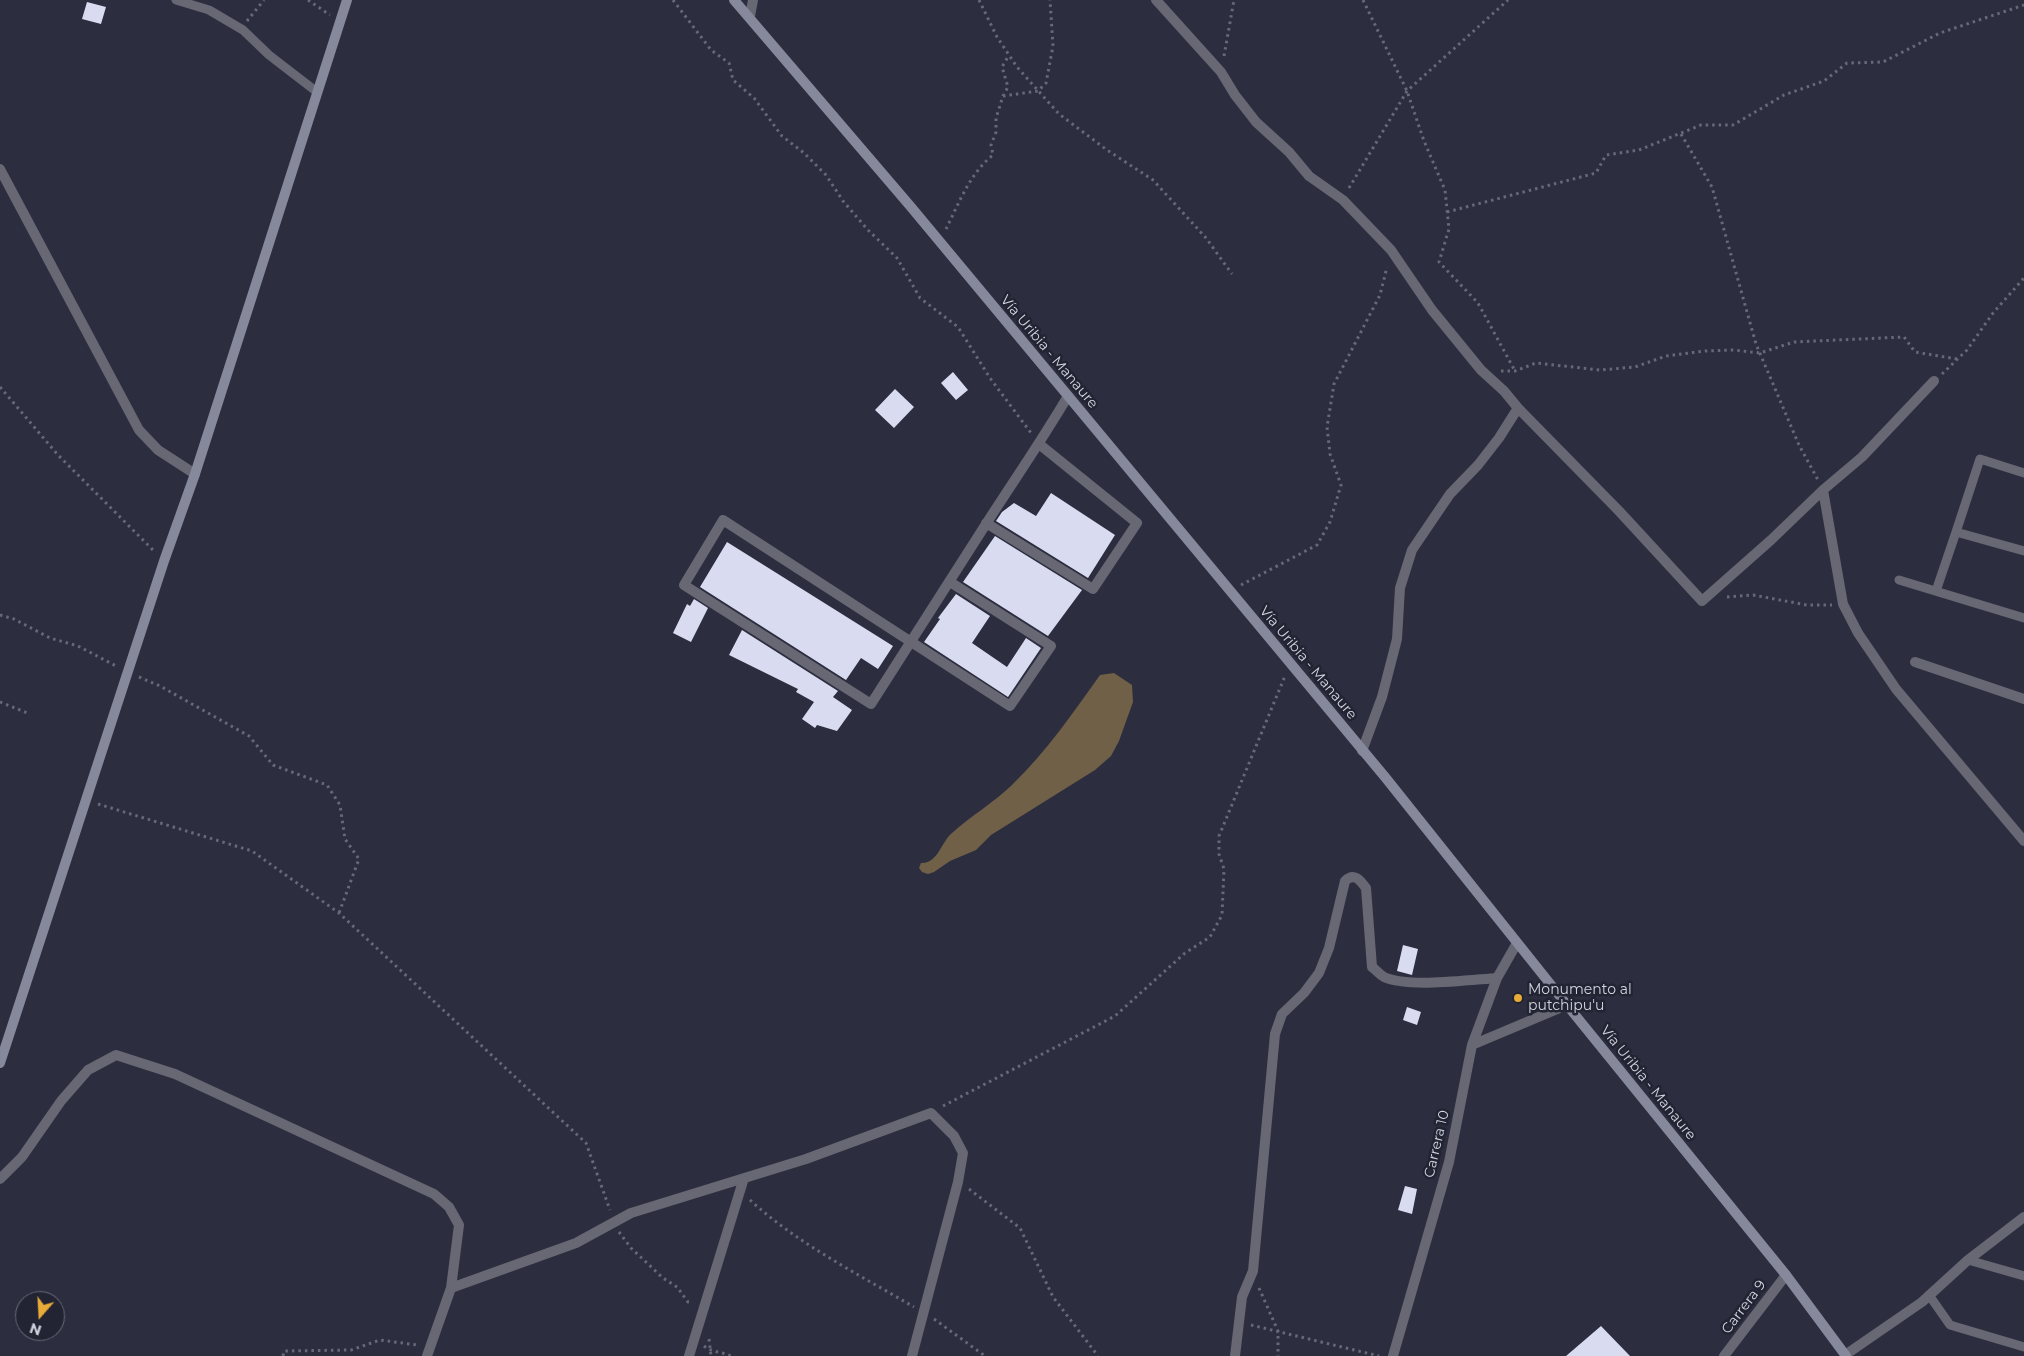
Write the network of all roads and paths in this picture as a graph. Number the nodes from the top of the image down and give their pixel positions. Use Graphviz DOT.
graph roads {
  1 [pos="176,0"];
  2 [pos="264,0"];
  3 [pos="308,0"];
  4 [pos="347,0"];
  5 [pos="673,0"];
  6 [pos="734,0"];
  7 [pos="753,0"];
  8 [pos="979,0"];
  9 [pos="1050,0"];
  10 [pos="1156,0"];
  11 [pos="1234,0"];
  12 [pos="1363,0"];
  13 [pos="1508,0"];
  14 [pos="2024,5"];
  15 [pos="750,16"];
  16 [pos="340,22"];
  17 [pos="243,30"];
  18 [pos="1009,55"];
  19 [pos="1220,72"];
  20 [pos="1038,90"];
  21 [pos="1407,91"];
  22 [pos="317,92"];
  23 [pos="1003,96"];
  24 [pos="1681,134"];
  25 [pos="0,169"];
  26 [pos="1343,200"];
  27 [pos="1447,212"];
  28 [pos="939,241"];
  29 [pos="1391,250"];
  30 [pos="1232,274"];
  31 [pos="2024,278"];
  32 [pos="1760,354"];
  33 [pos="1957,359"];
  34 [pos="1482,370"];
  35 [pos="1515,371"];
  36 [pos="1934,381"];
  37 [pos="0,387"];
  38 [pos="1068,396"];
  39 [pos="1518,408"];
  40 [pos="1039,444"];
  41 [pos="2024,473"];
  42 [pos="195,474"];
  43 [pos="1823,490"];
  44 [pos="986,524"];
  45 [pos="1956,532"];
  46 [pos="2024,552"];
  47 [pos="164,561"];
  48 [pos="1899,580"];
  49 [pos="950,582"];
  50 [pos="1230,590"];
  51 [pos="1936,592"];
  52 [pos="1702,601"];
  53 [pos="1843,604"];
  54 [pos="0,615"];
  55 [pos="2024,618"];
  56 [pos="911,642"];
  57 [pos="1915,662"];
  58 [pos="1290,664"];
  59 [pos="128,672"];
  60 [pos="2024,699"];
  61 [pos="0,702"];
  62 [pos="30,714"];
  63 [pos="1362,750"];
  64 [pos="86,800"];
  65 [pos="2024,841"];
  66 [pos="339,913"];
  67 [pos="1517,943"];
  68 [pos="1497,978"];
  69 [pos="1567,1005"];
  70 [pos="1472,1045"];
  71 [pos="0,1063"];
  72 [pos="931,1113"];
  73 [pos="744,1178"];
  74 [pos="0,1179"];
  75 [pos="958,1182"];
  76 [pos="740,1191"];
  77 [pos="2024,1217"];
  78 [pos="614,1221"];
  79 [pos="1968,1260"];
  80 [pos="1253,1270"];
  81 [pos="1786,1275"];
  82 [pos="2024,1276"];
  83 [pos="451,1288"];
  84 [pos="1929,1295"];
  85 [pos="925,1313"];
  86 [pos="700,1320"];
  87 [pos="1239,1321"];
  88 [pos="1277,1331"];
  89 [pos="695,1336"];
  90 [pos="2024,1347"];
  91 [pos="711,1350"];
  92 [pos="428,1351"];
  93 [pos="283,1356"];
  94 [pos="689,1356"];
  95 [pos="711,1356"];
  96 [pos="731,1356"];
  97 [pos="912,1356"];
  98 [pos="985,1356"];
  99 [pos="1098,1356"];
  100 [pos="1235,1356"];
  101 [pos="1278,1356"];
  102 [pos="1379,1356"];
  103 [pos="1393,1356"];
  104 [pos="1724,1356"];
  105 [pos="1845,1356"];
  1 -- 17 [label="lane"];
  2 -- 17 [label="path"];
  3 -- 16 [label="path"];
  4 -- 16 [label="main road"];
  5 -- 40 [label="path"];
  6 -- 15 [label="main road, Vía Uribia - Manaure"];
  7 -- 15 [label="street"];
  8 -- 18 [label="path"];
  9 -- 20 [label="path"];
  10 -- 19 [label="street"];
  11 -- 19 [label="path"];
  12 -- 21 [label="path"];
  13 -- 21 [label="path"];
  14 -- 24 [label="path"];
  15 -- 28 [label="main road, Vía Uribia - Manaure"];
  16 -- 22 [label="main road"];
  17 -- 22 [label="lane"];
  18 -- 20 [label="path"];
  18 -- 23 [label="path"];
  19 -- 26 [label="street"];
  20 -- 23 [label="path"];
  20 -- 30 [label="path"];
  21 -- 26 [label="path"];
  21 -- 27 [label="path"];
  22 -- 42 [label="main road"];
  23 -- 28 [label="path"];
  24 -- 27 [label="path"];
  24 -- 32 [label="path"];
  25 -- 42 [label="street"];
  26 -- 29 [label="street"];
  27 -- 35 [label="path"];
  28 -- 38 [label="main road, Vía Uribia - Manaure"];
  29 -- 34 [label="street"];
  29 -- 50 [label="path"];
  31 -- 33 [label="path"];
  32 -- 33 [label="path"];
  32 -- 35 [label="path"];
  32 -- 43 [label="path"];
  33 -- 36 [label="path"];
  34 -- 35 [label="path"];
  34 -- 39 [label="street"];
  36 -- 43 [label="street"];
  37 -- 47 [label="path"];
  38 -- 40 [label="street"];
  38 -- 50 [label="main road, Vía Uribia - Manaure"];
  39 -- 52 [label="street"];
  39 -- 63 [label="street"];
  40 -- 44 [label="street"];
  40 -- 44 [label="street"];
  41 -- 45 [label="lane"];
  42 -- 47 [label="main road"];
  43 -- 52 [label="street"];
  43 -- 53 [label="street"];
  44 -- 49 [label="street"];
  45 -- 46 [label="lane"];
  45 -- 51 [label="lane"];
  47 -- 59 [label="main road"];
  48 -- 51 [label="lane"];
  49 -- 56 [label="street"];
  49 -- 56 [label="street"];
  50 -- 58 [label="main road, Vía Uribia - Manaure"];
  51 -- 55 [label="lane"];
  52 -- 53 [label="path"];
  53 -- 65 [label="street"];
  54 -- 59 [label="path"];
  56 -- 56 [label="street"];
  57 -- 60 [label="street"];
  58 -- 63 [label="main road, Vía Uribia - Manaure"];
  58 -- 72 [label="path"];
  59 -- 64 [label="main road"];
  59 -- 66 [label="path"];
  61 -- 62 [label="path"];
  63 -- 67 [label="main road, Vía Uribia - Manaure"];
  64 -- 66 [label="path"];
  64 -- 71 [label="main road"];
  66 -- 78 [label="path"];
  67 -- 68 [label="street, Carrera 10"];
  67 -- 69 [label="main road, Vía Uribia - Manaure"];
  68 -- 70 [label="street, Carrera 10"];
  68 -- 80 [label="street"];
  69 -- 70 [label="street"];
  69 -- 81 [label="main road, Vía Uribia - Manaure"];
  70 -- 103 [label="street, Carrera 10"];
  72 -- 73 [label="street"];
  72 -- 75 [label="street"];
  73 -- 76 [label="street"];
  73 -- 78 [label="street"];
  74 -- 83 [label="street"];
  75 -- 85 [label="street"];
  75 -- 99 [label="path"];
  76 -- 85 [label="path"];
  76 -- 86 [label="street"];
  77 -- 79 [label="street"];
  78 -- 83 [label="street"];
  78 -- 86 [label="path"];
  79 -- 82 [label="lane"];
  79 -- 84 [label="street"];
  80 -- 87 [label="street"];
  80 -- 88 [label="path"];
  81 -- 104 [label="street, Carrera 9"];
  81 -- 105 [label="main road, Vía Uribia - Manaure"];
  83 -- 92 [label="street"];
  84 -- 90 [label="lane"];
  84 -- 105 [label="street"];
  85 -- 97 [label="street"];
  85 -- 98 [label="path"];
  86 -- 89 [label="street"];
  86 -- 91 [label="path"];
  87 -- 88 [label="path"];
  87 -- 100 [label="street"];
  88 -- 101 [label="path"];
  88 -- 102 [label="path"];
  89 -- 91 [label="path"];
  89 -- 94 [label="street"];
  91 -- 95 [label="path"];
  91 -- 96 [label="path"];
  92 -- 93 [label="path"];
}
